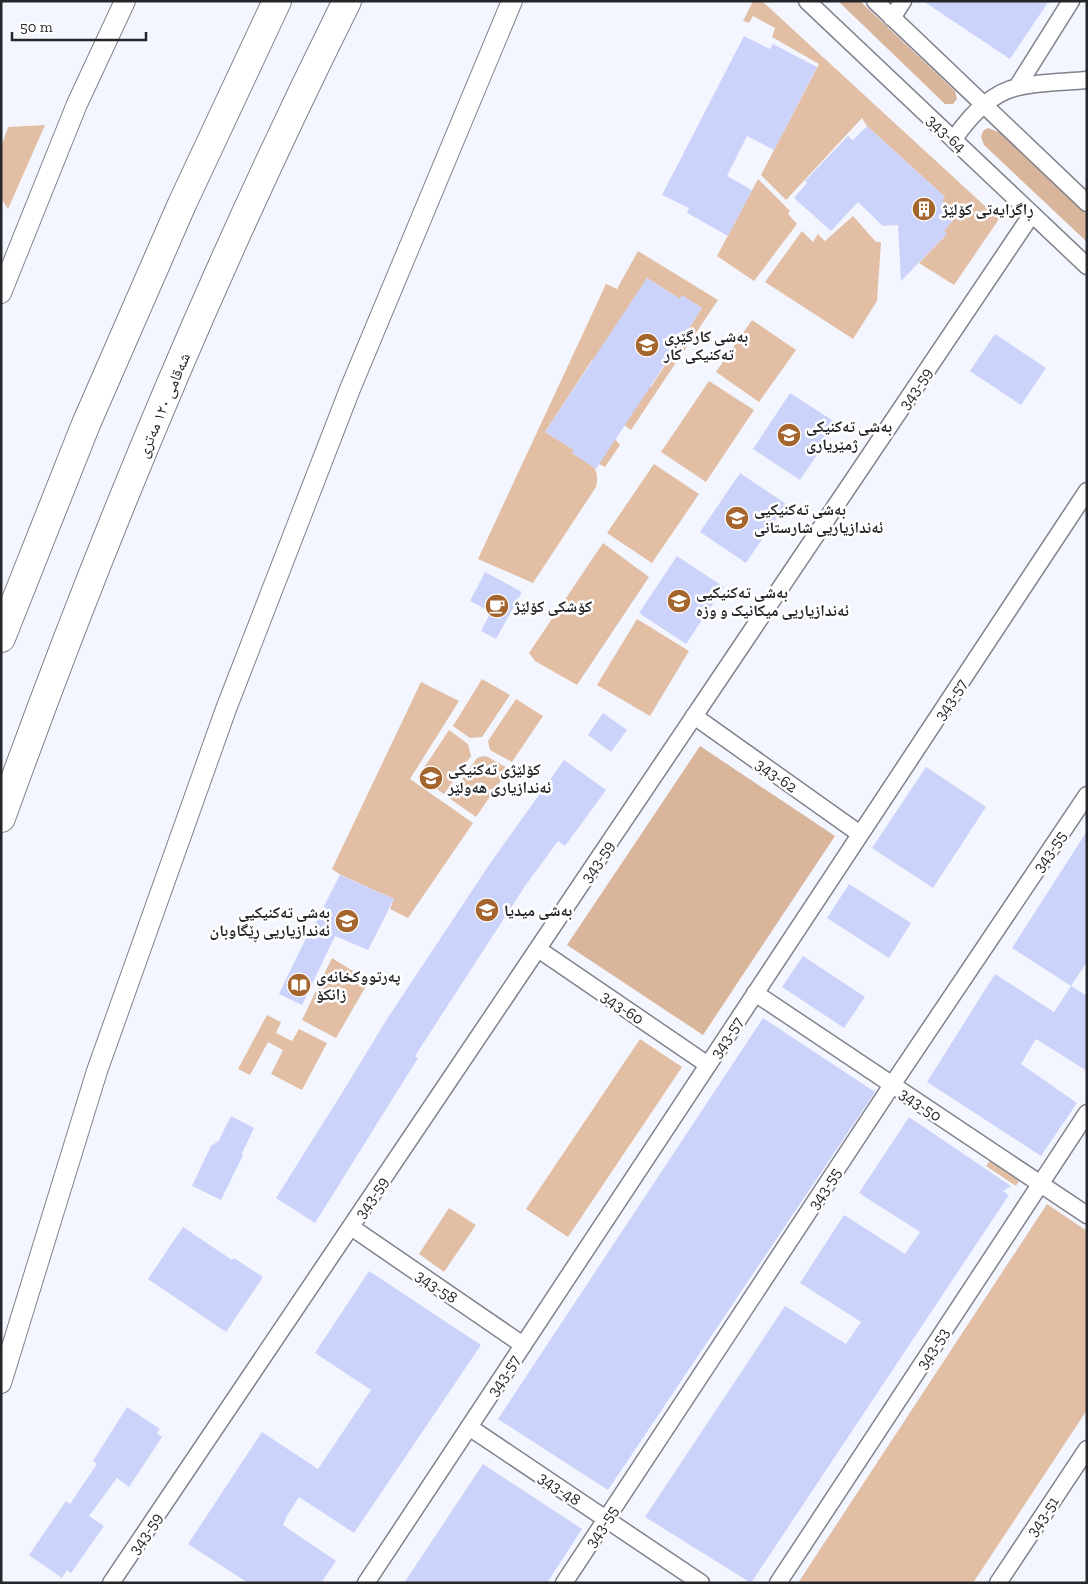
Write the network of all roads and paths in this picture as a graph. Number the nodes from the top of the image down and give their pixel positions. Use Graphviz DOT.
graph roads {
  1 [pos="125,1"];
  2 [pos="277,1"];
  3 [pos="347,1"];
  4 [pos="512,1"];
  5 [pos="806,1"];
  6 [pos="875,1"];
  7 [pos="903,1"];
  8 [pos="1071,1"];
  9 [pos="892,18"];
  10 [pos="1087,80"];
  11 [pos="1017,86"];
  12 [pos="984,105"];
  13 [pos="954,139"];
  14 [pos="1087,203"];
  15 [pos="1032,214"];
  16 [pos="1087,266"];
  17 [pos="1,293"];
  18 [pos="1087,491"];
  19 [pos="1,638"];
  20 [pos="694,716"];
  21 [pos="1087,795"];
  22 [pos="1,818"];
  23 [pos="860,834"];
  24 [pos="538,949"];
  25 [pos="755,993"];
  26 [pos="708,1065"];
  27 [pos="892,1085"];
  28 [pos="1087,1113"];
  29 [pos="1040,1183"];
  30 [pos="1087,1215"];
  31 [pos="351,1227"];
  32 [pos="523,1345"];
  33 [pos="1,1383"];
  34 [pos="469,1427"];
  35 [pos="1087,1449"];
  36 [pos="606,1519"];
  37 [pos="111,1583"];
  38 [pos="366,1583"];
  39 [pos="564,1583"];
  40 [pos="701,1583"];
  41 [pos="778,1583"];
  42 [pos="998,1583"];
  1 -- 17 [label="street"];
  2 -- 19 [label="highway"];
  3 -- 22 [label="highway, شەقامی ١٢٠ مەتری"];
  4 -- 33 [label="street"];
  5 -- 13 [label="street, 343-64"];
  6 -- 9 [label="street"];
  7 -- 9 [label="street"];
  8 -- 11 [label="street"];
  9 -- 12 [label="street"];
  10 -- 11 [label="street"];
  11 -- 12 [label="street"];
  12 -- 13 [label="street"];
  12 -- 14 [label="street"];
  13 -- 15 [label="street, 343-64"];
  15 -- 16 [label="street, 343-64"];
  15 -- 20 [label="street, 343-59"];
  18 -- 23 [label="street, 343-57"];
  20 -- 23 [label="street, 343-62"];
  20 -- 24 [label="street, 343-59"];
  21 -- 27 [label="street, 343-55"];
  23 -- 25 [label="street, 343-57"];
  24 -- 26 [label="street, 343-60"];
  24 -- 31 [label="street, 343-59"];
  25 -- 26 [label="street, 343-57"];
  25 -- 27 [label="street, 343-50"];
  26 -- 32 [label="street, 343-57"];
  27 -- 29 [label="street, 343-50"];
  27 -- 36 [label="street, 343-55"];
  28 -- 29 [label="street, 343-53"];
  29 -- 30 [label="street, 343-50"];
  29 -- 41 [label="street, 343-53"];
  31 -- 32 [label="street, 343-58"];
  31 -- 37 [label="street, 343-59"];
  32 -- 34 [label="street, 343-57"];
  34 -- 36 [label="street, 343-48"];
  34 -- 38 [label="street, 343-57"];
  35 -- 42 [label="street, 343-51"];
  36 -- 39 [label="street, 343-55"];
  36 -- 40 [label="street, 343-48"];
}
